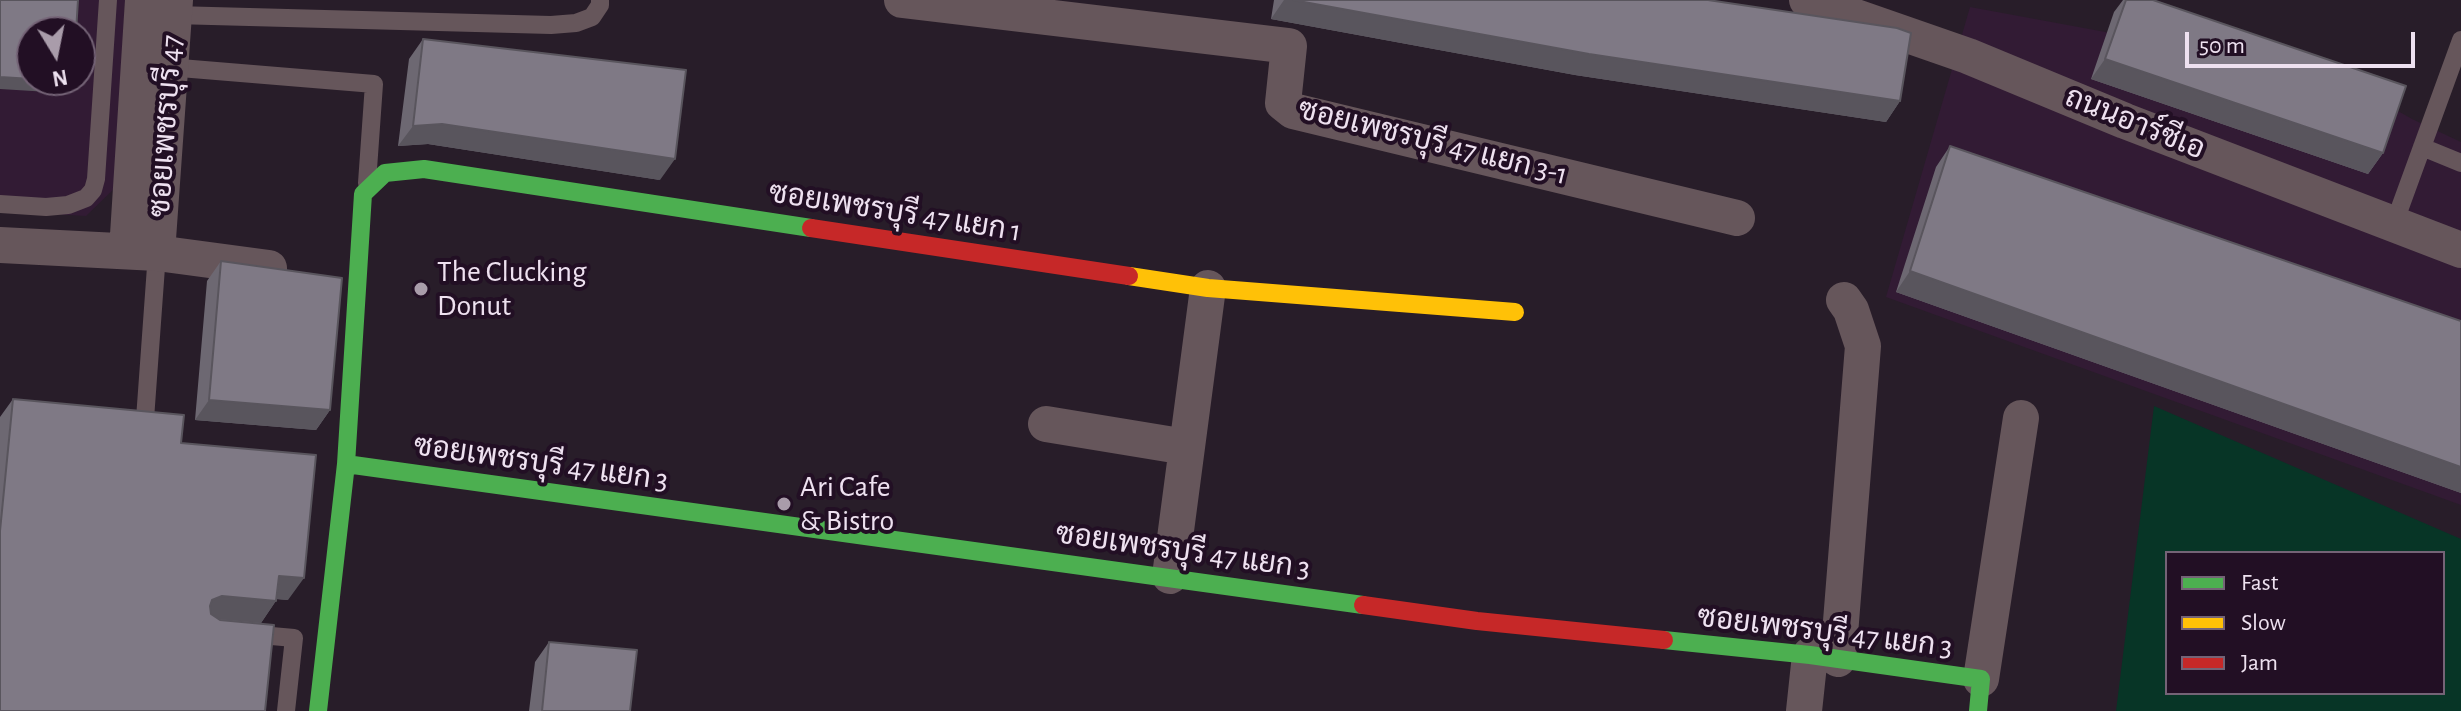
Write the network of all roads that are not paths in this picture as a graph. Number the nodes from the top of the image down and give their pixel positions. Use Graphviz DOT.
graph roads {
  1 [pos="108,0"];
  2 [pos="600,0"];
  3 [pos="902,0"];
  4 [pos="1807,0"];
  5 [pos="158,7"];
  6 [pos="2461,40"];
  7 [pos="168,67"];
  8 [pos="2422,147"];
  9 [pos="2461,163"];
  10 [pos="366,190"];
  11 [pos="0,204"];
  12 [pos="1737,218"];
  13 [pos="2394,224"];
  14 [pos="0,245"];
  15 [pos="2461,250"];
  16 [pos="142,252"];
  17 [pos="327,276"];
  18 [pos="1208,288"];
  19 [pos="1844,300"];
  20 [pos="1515,312"];
  21 [pos="2021,418"];
  22 [pos="145,419"];
  23 [pos="1046,424"];
  24 [pos="1186,447"];
  25 [pos="346,464"];
  26 [pos="1170,576"];
  27 [pos="235,632"];
  28 [pos="1824,657"];
  29 [pos="1980,695"];
  30 [pos="286,711"];
  31 [pos="318,711"];
  32 [pos="1804,711"];
  1 -- 11 [label="lane"];
  2 -- 5 [label="lane"];
  3 -- 12 [label="street, ซอยเพชรบุรี 47 แยก 3-1"];
  4 -- 13 [label="street, ถนนอาร์ซีเอ"];
  5 -- 7 [label="street, ซอยเพชรบุรี 47"];
  5 -- 16 [label="street"];
  6 -- 8 [label="lane"];
  7 -- 10 [label="lane"];
  7 -- 16 [label="street, ซอยเพชรบุรี 47"];
  8 -- 9 [label="lane"];
  8 -- 13 [label="lane"];
  10 -- 17 [label="street"];
  10 -- 18 [label="street, ซอยเพชรบุรี 47 แยก 1"];
  13 -- 15 [label="street, ถนนอาร์ซีเอ"];
  14 -- 16 [label="street, ซอยเพชรบุรี 47"];
  16 -- 17 [label="street, ซอยเพชรบุรี 47"];
  16 -- 22 [label="lane"];
  17 -- 25 [label="street"];
  18 -- 20 [label="street, ซอยเพชรบุรี 47 แยก 1"];
  18 -- 24 [label="street"];
  19 -- 28 [label="street"];
  21 -- 29 [label="street"];
  23 -- 24 [label="street"];
  24 -- 26 [label="street"];
  25 -- 26 [label="street, ซอยเพชรบุรี 47 แยก 3"];
  25 -- 31 [label="street"];
  26 -- 28 [label="street, ซอยเพชรบุรี 47 แยก 3"];
  27 -- 30 [label="lane"];
  28 -- 29 [label="street, ซอยเพชรบุรี 47 แยก 3"];
  28 -- 32 [label="street"];
}
